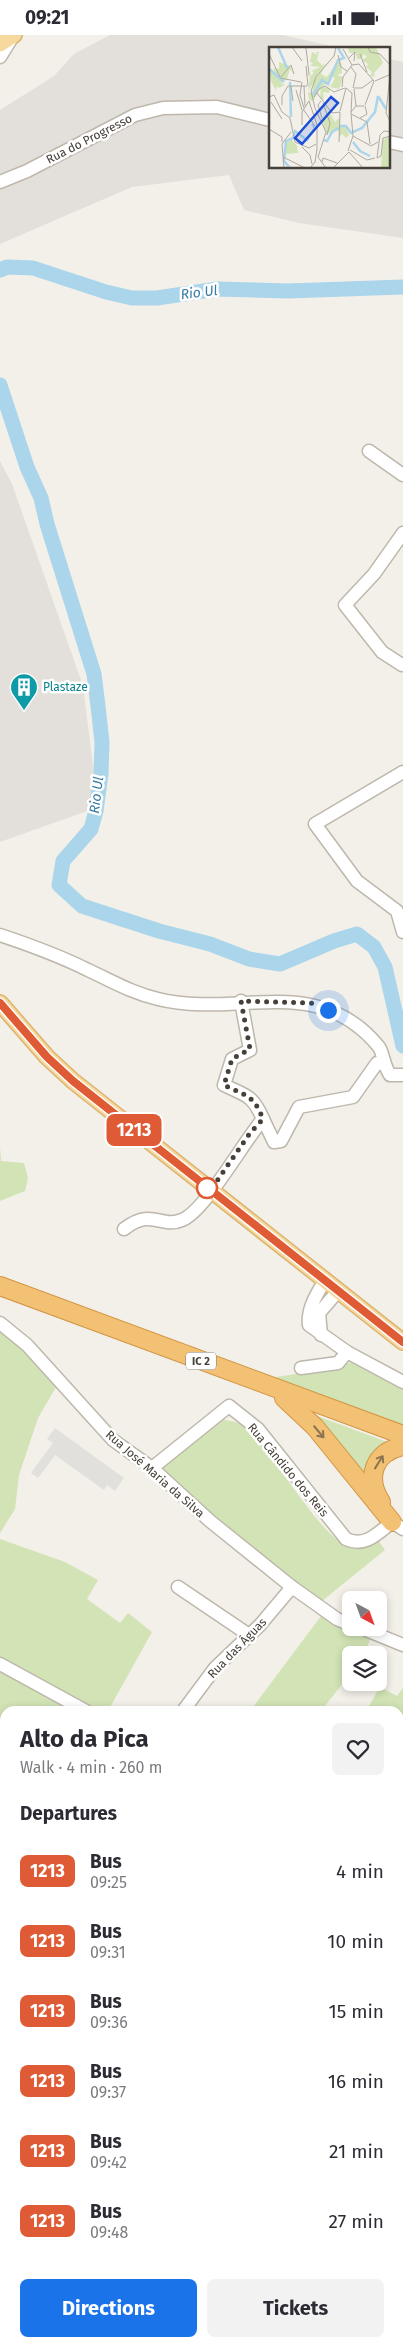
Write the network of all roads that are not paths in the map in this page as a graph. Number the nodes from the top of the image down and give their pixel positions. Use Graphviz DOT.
graph roads {
  1 [pos="9,38"];
  2 [pos="0,57"];
  3 [pos="269,120"];
  4 [pos="390,142"];
  5 [pos="403,145"];
  6 [pos="0,182"];
  7 [pos="369,451"];
  8 [pos="403,475"];
  9 [pos="403,533"];
  10 [pos="402,666"];
  11 [pos="403,771"];
  12 [pos="403,932"];
  13 [pos="0,935"];
  14 [pos="241,1001"];
  15 [pos="0,1003"];
  16 [pos="383,1064"];
  17 [pos="400,1076"];
  18 [pos="263,1119"];
  19 [pos="210,1191"];
  20 [pos="124,1229"];
  21 [pos="324,1280"];
  22 [pos="0,1286"];
  23 [pos="338,1291"];
  24 [pos="0,1294"];
  25 [pos="0,1323"];
  26 [pos="321,1335"];
  27 [pos="403,1343"];
  28 [pos="347,1352"];
  29 [pos="301,1368"];
  30 [pos="403,1382"];
  31 [pos="284,1398"];
  32 [pos="403,1435"];
  33 [pos="403,1442"];
  34 [pos="403,1446"];
  35 [pos="152,1468"];
  36 [pos="398,1525"];
  37 [pos="178,1587"];
  38 [pos="292,1587"];
  39 [pos="342,1621"];
  40 [pos="249,1635"];
  41 [pos="381,1636"];
  42 [pos="403,1645"];
  43 [pos="0,1664"];
  44 [pos="77,1706"];
  45 [pos="187,1706"];
  1 -- 2 [label="street"];
  3 -- 6 [label="street, Rua do Progresso"];
  4 -- 5 [label="street"];
  7 -- 8 [label="street"];
  9 -- 10 [label="street"];
  11 -- 12 [label="street"];
  13 -- 14 [label="street"];
  14 -- 16 [label="street"];
  14 -- 18 [label="street"];
  15 -- 19 [label="main road"];
  16 -- 17 [label="street"];
  16 -- 18 [label="street"];
  18 -- 19 [label="street"];
  19 -- 20 [label="street"];
  19 -- 21 [label="main road"];
  21 -- 23 [label="main road"];
  21 -- 26 [label="street"];
  22 -- 32 [label="highway, IC 2"];
  23 -- 26 [label="street"];
  23 -- 27 [label="main road"];
  24 -- 31 [label="highway, IC 2"];
  25 -- 35 [label="street, Rua José Maria da Silva"];
  26 -- 28 [label="street"];
  28 -- 29 [label="street"];
  28 -- 30 [label="street"];
  31 -- 33 [label="highway, IC 2"];
  31 -- 36 [label="highway, one-way"];
  36 -- 34 [label="highway, one-way"];
  35 -- 36 [label="street, Rua Cândido dos Reis"];
  35 -- 38 [label="street, Rua José Maria da Silva"];
  37 -- 40 [label="street"];
  38 -- 39 [label="street, Rua José Maria da Silva"];
  38 -- 40 [label="street, Rua das Águas"];
  40 -- 45 [label="street, Rua das Águas"];
  41 -- 42 [label="street"];
  43 -- 44 [label="street"];
}
